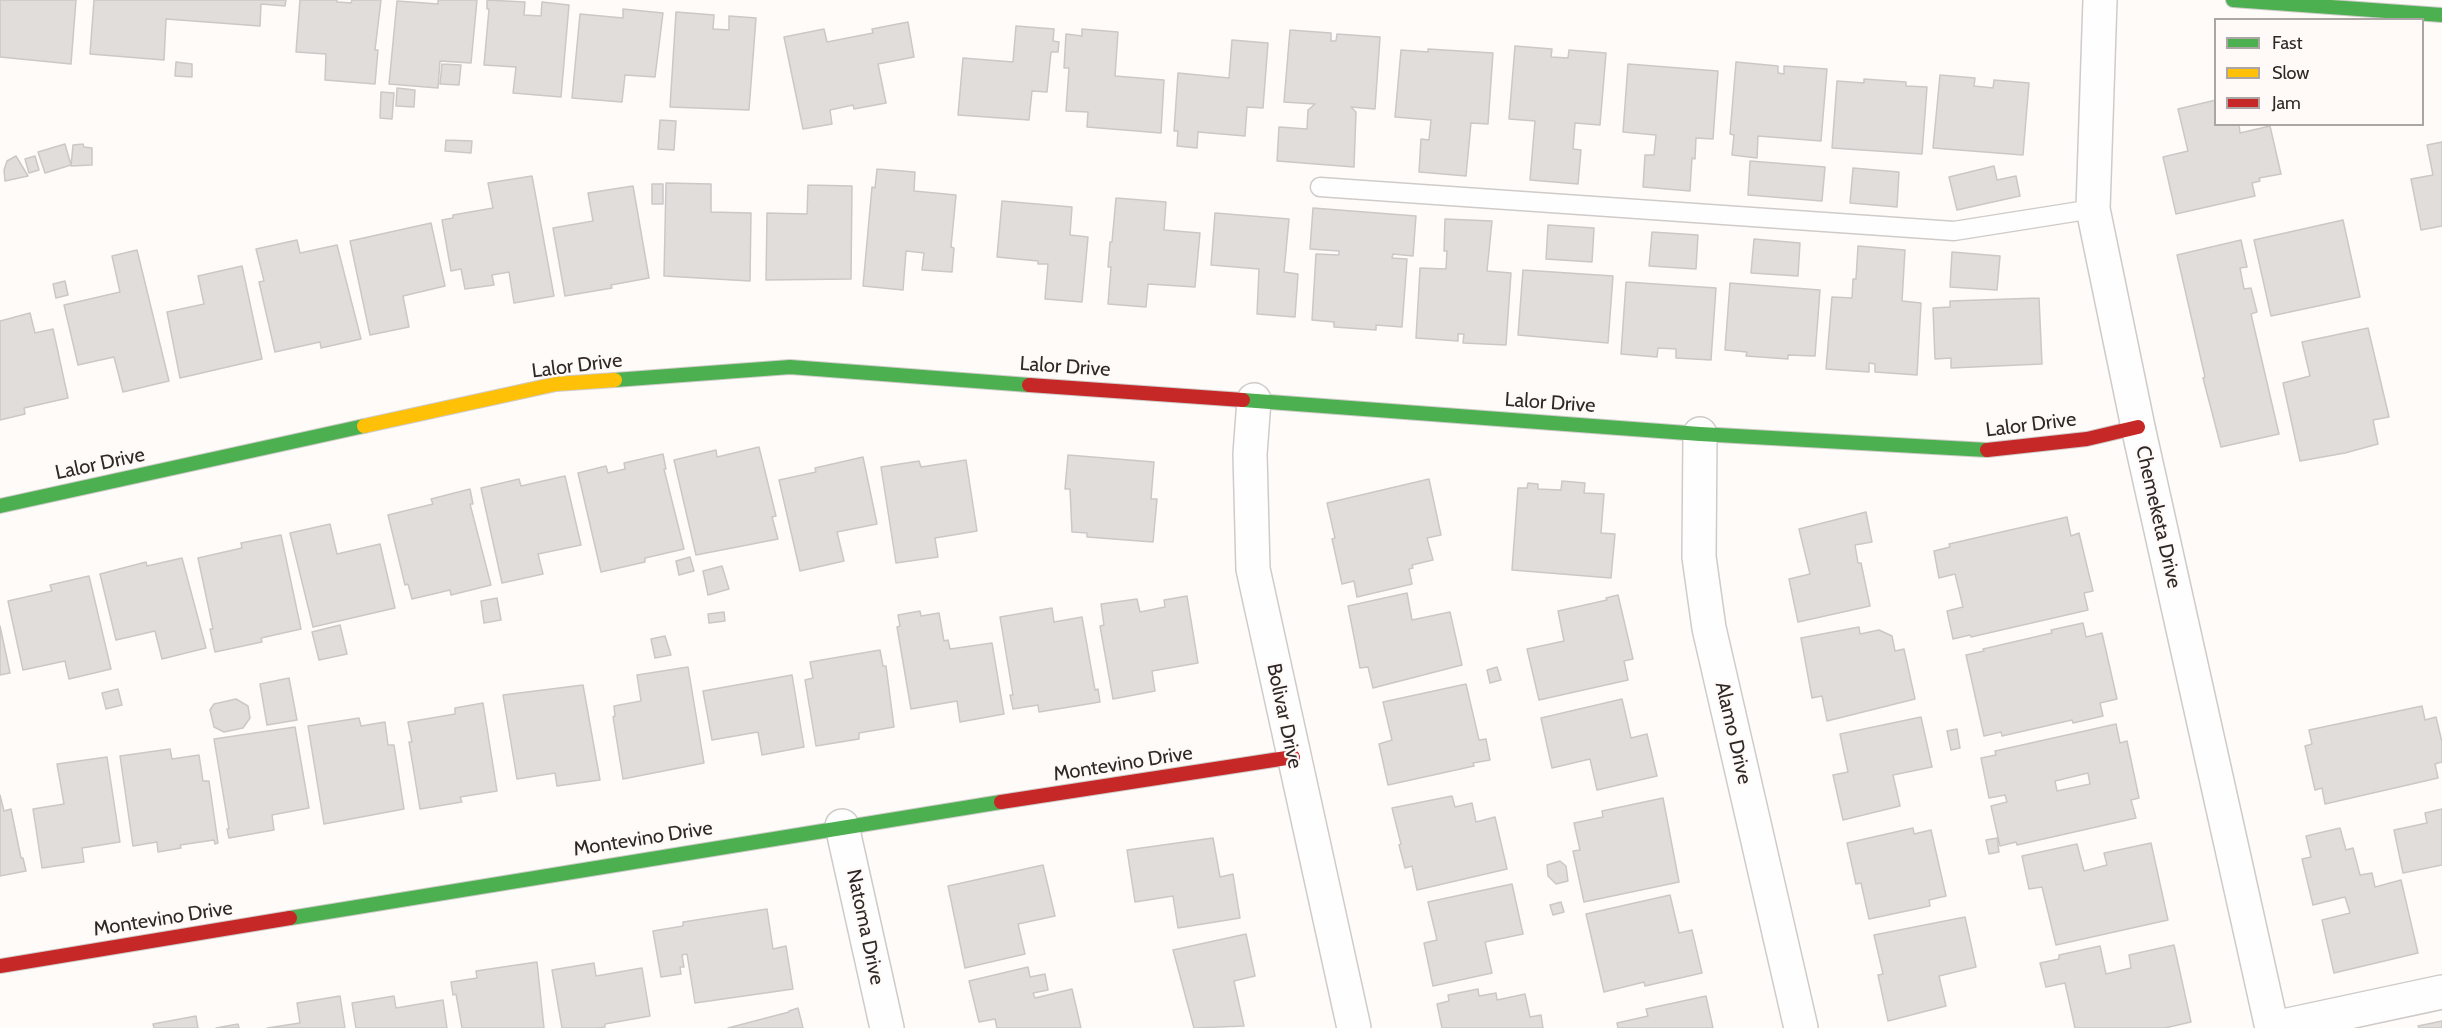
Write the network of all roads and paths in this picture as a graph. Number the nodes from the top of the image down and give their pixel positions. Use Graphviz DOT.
graph roads {
  1 [pos="2100,0"];
  2 [pos="2244,0"];
  3 [pos="2442,15"];
  4 [pos="1320,187"];
  5 [pos="2093,209"];
  6 [pos="1254,399"];
  7 [pos="2138,427"];
  8 [pos="1700,434"];
  9 [pos="0,506"];
  10 [pos="1293,757"];
  11 [pos="842,826"];
  12 [pos="0,966"];
  13 [pos="2442,992"];
  14 [pos="886,1028"];
  15 [pos="1354,1028"];
  16 [pos="1801,1028"];
  17 [pos="2273,1028"];
  1 -- 5 [label="street, Chemeketa Drive"];
  2 -- 3 [label="street"];
  4 -- 5 [label="lane"];
  5 -- 7 [label="street, Chemeketa Drive"];
  6 -- 8 [label="street, Lalor Drive"];
  6 -- 9 [label="street, Lalor Drive"];
  6 -- 10 [label="street, Bolivar Drive"];
  7 -- 8 [label="street, Lalor Drive"];
  7 -- 17 [label="street, Chemeketa Drive"];
  8 -- 16 [label="street, Alamo Drive"];
  10 -- 11 [label="street, Montevino Drive"];
  10 -- 15 [label="street, Bolivar Drive"];
  11 -- 12 [label="street, Montevino Drive"];
  11 -- 14 [label="street, Natoma Drive"];
  13 -- 17 [label="street"];
}
